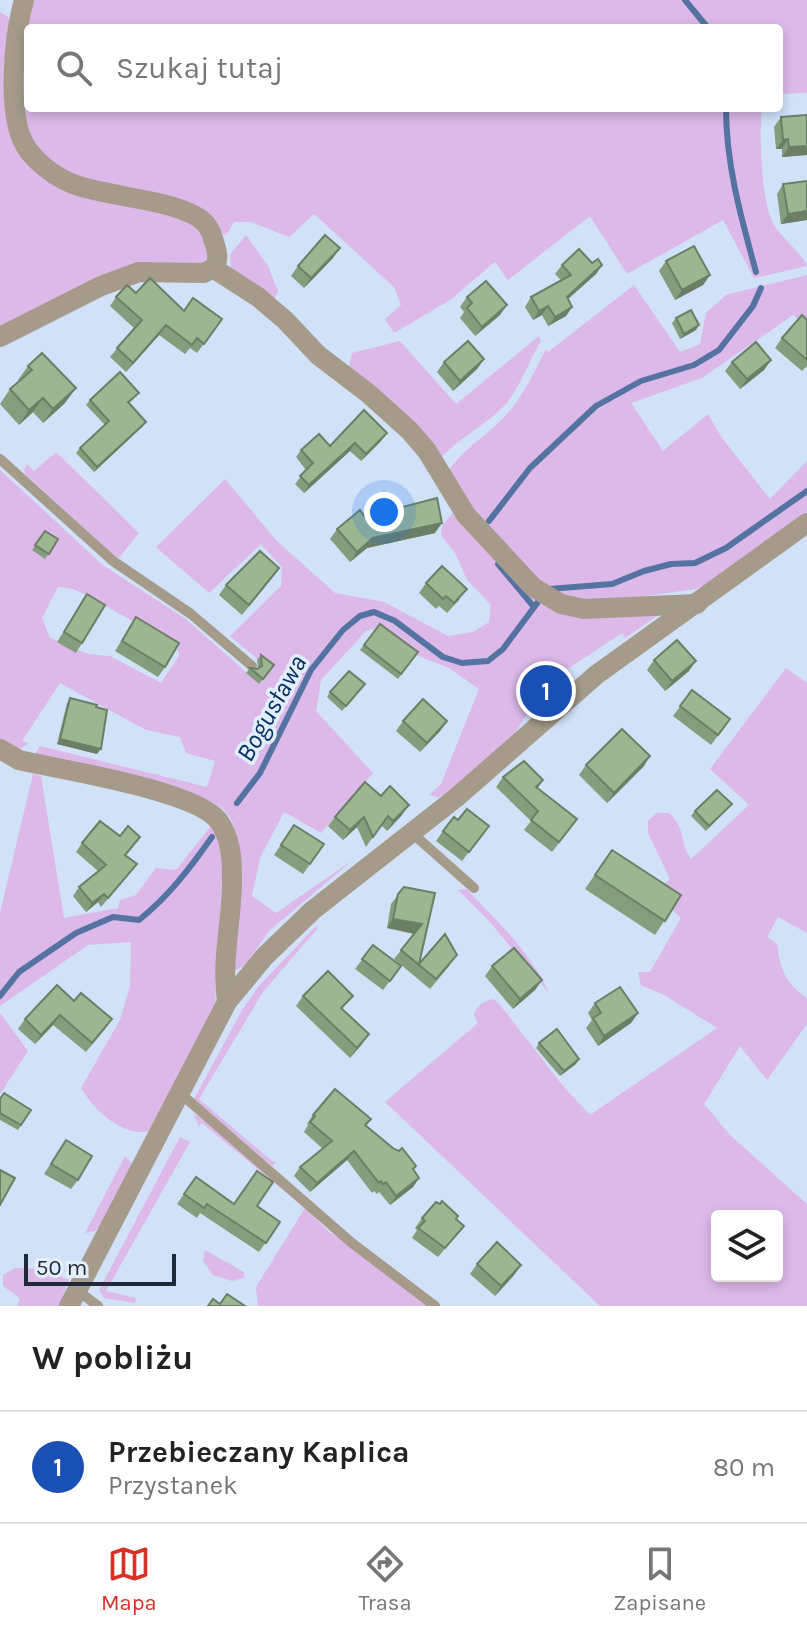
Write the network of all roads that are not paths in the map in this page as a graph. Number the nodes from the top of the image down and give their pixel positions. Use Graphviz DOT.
graph roads {
  1 [pos="24,0"];
  2 [pos="213,268"];
  3 [pos="0,337"];
  4 [pos="0,459"];
  5 [pos="807,523"];
  6 [pos="697,604"];
  7 [pos="252,666"];
  8 [pos="0,749"];
  9 [pos="412,833"];
  10 [pos="474,888"];
  11 [pos="227,1002"];
  12 [pos="180,1093"];
  13 [pos="73,1298"];
  14 [pos="98,1306"];
  15 [pos="435,1306"];
  1 -- 2 [label="street"];
  2 -- 3 [label="street"];
  2 -- 6 [label="street"];
  4 -- 7 [label="lane"];
  5 -- 6 [label="street"];
  6 -- 9 [label="street"];
  8 -- 11 [label="street"];
  9 -- 10 [label="lane"];
  9 -- 11 [label="street"];
  11 -- 12 [label="street"];
  12 -- 13 [label="street"];
  12 -- 15 [label="lane"];
  13 -- 14 [label="lane"];
}
